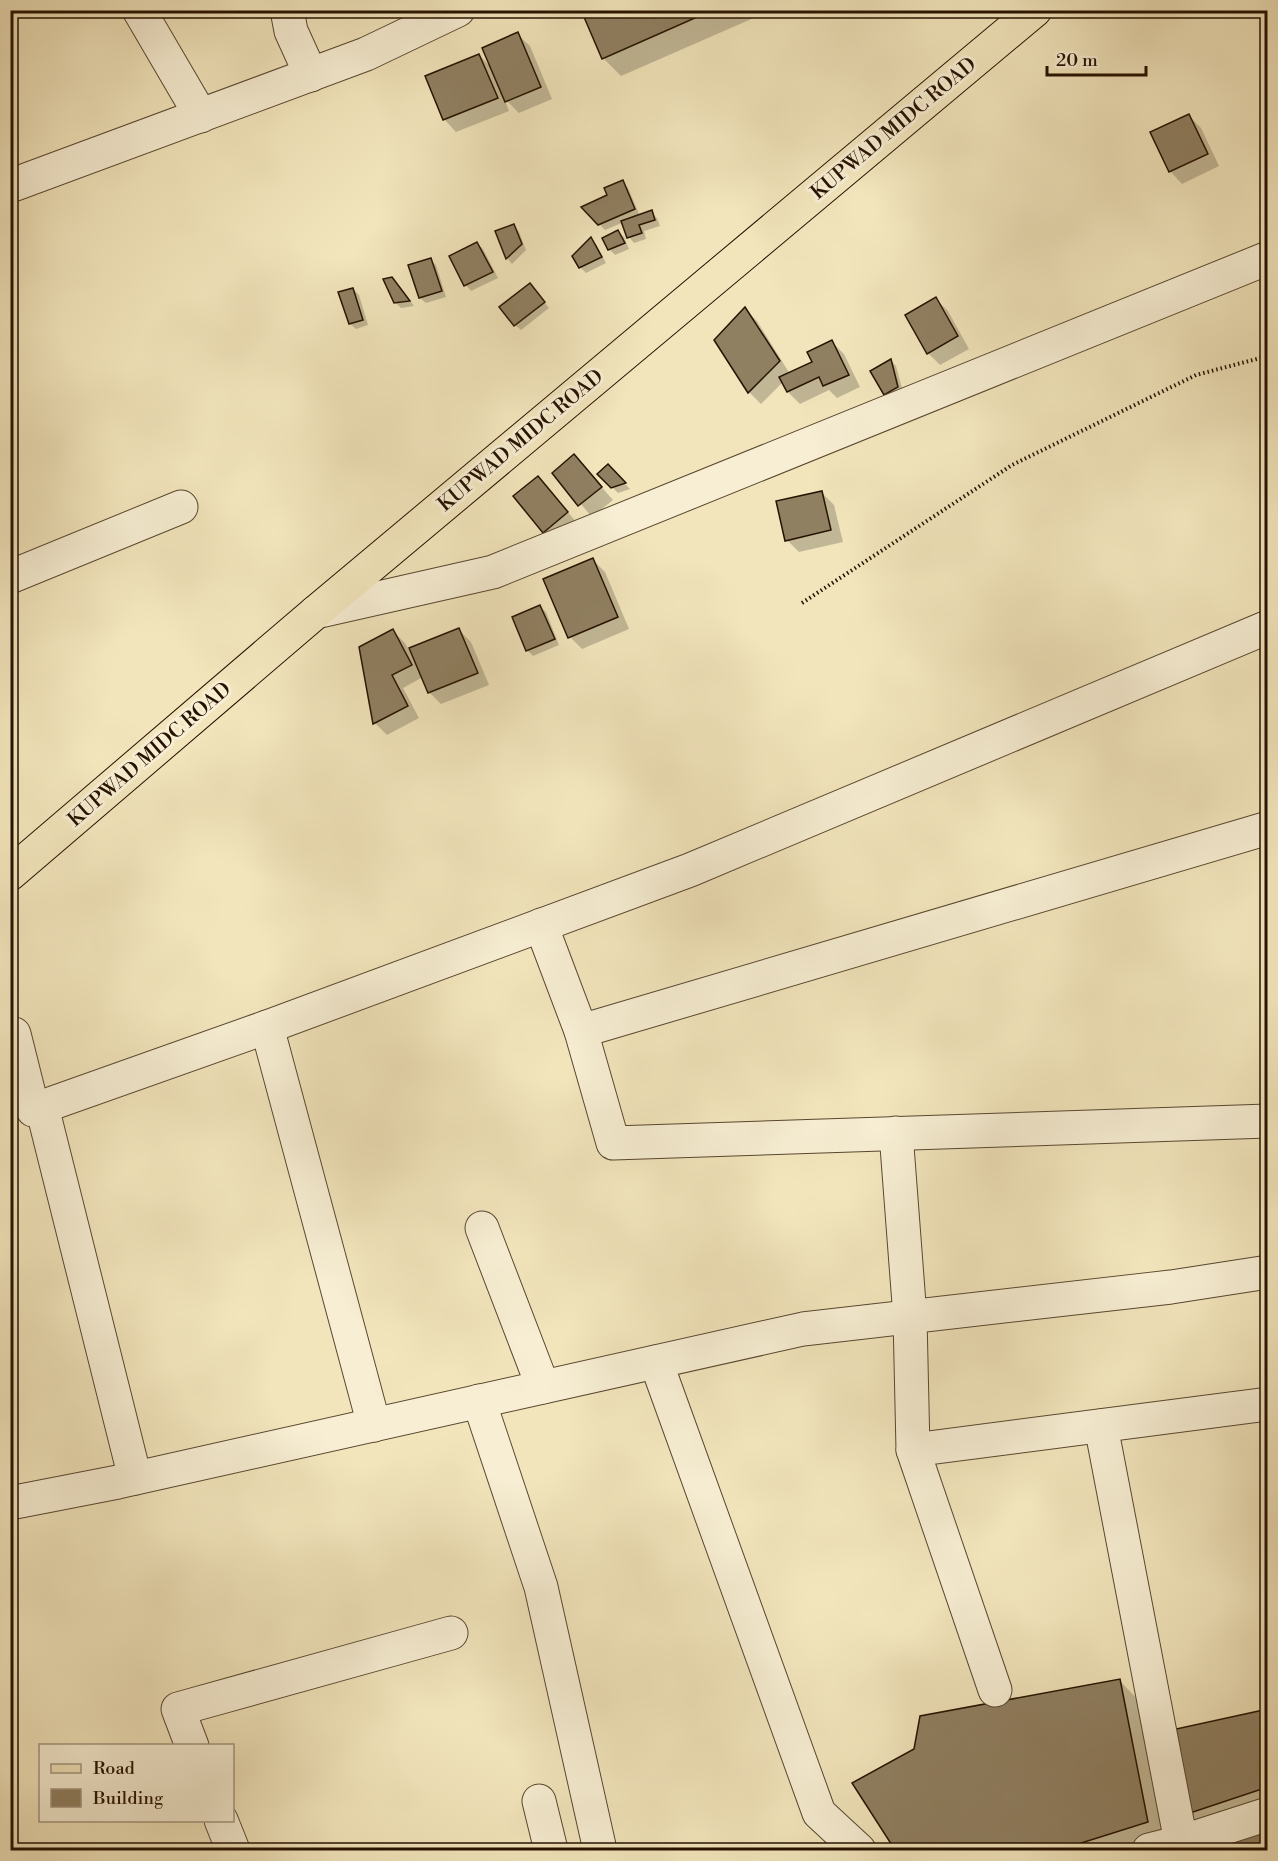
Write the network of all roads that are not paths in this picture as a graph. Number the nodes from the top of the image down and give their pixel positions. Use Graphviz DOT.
graph roads {
  1 [pos="139,10"];
  2 [pos="287,10"];
  3 [pos="458,10"];
  4 [pos="1035,10"];
  5 [pos="311,75"];
  6 [pos="201,116"];
  7 [pos="10,186"];
  8 [pos="1268,258"];
  9 [pos="181,507"];
  10 [pos="10,577"];
  11 [pos="316,612"];
  12 [pos="1268,627"];
  13 [pos="1268,828"];
  14 [pos="10,874"];
  15 [pos="541,925"];
  16 [pos="267,1027"];
  17 [pos="581,1031"];
  18 [pos="10,1034"];
  19 [pos="42,1107"];
  20 [pos="1268,1121"];
  21 [pos="896,1133"];
  22 [pos="482,1228"];
  23 [pos="1268,1272"];
  24 [pos="910,1317"];
  25 [pos="656,1362"];
  26 [pos="543,1387"];
  27 [pos="479,1401"];
  28 [pos="1268,1404"];
  29 [pos="374,1425"];
  30 [pos="1101,1426"];
  31 [pos="913,1450"];
  32 [pos="135,1478"];
  33 [pos="10,1503"];
  34 [pos="451,1633"];
  35 [pos="995,1690"];
  36 [pos="191,1744"];
  37 [pos="539,1801"];
  38 [pos="1268,1814"];
  39 [pos="221,1822"];
  40 [pos="1181,1842"];
  41 [pos="233,1851"];
  42 [pos="551,1851"];
  43 [pos="600,1851"];
  44 [pos="859,1851"];
  45 [pos="1149,1851"];
  1 -- 6 [label="street"];
  2 -- 5 [label="street"];
  3 -- 5 [label="street"];
  4 -- 11 [label="main road, KUPWAD MIDC ROAD"];
  5 -- 6 [label="street"];
  6 -- 7 [label="street"];
  8 -- 11 [label="street"];
  9 -- 10 [label="street"];
  11 -- 14 [label="main road, KUPWAD MIDC ROAD"];
  12 -- 15 [label="street"];
  13 -- 17 [label="street"];
  15 -- 16 [label="street"];
  15 -- 17 [label="street"];
  16 -- 19 [label="street"];
  16 -- 29 [label="street"];
  17 -- 21 [label="street"];
  18 -- 19 [label="street"];
  19 -- 32 [label="street"];
  20 -- 21 [label="street"];
  21 -- 24 [label="street"];
  22 -- 26 [label="street"];
  23 -- 24 [label="street"];
  24 -- 25 [label="street"];
  24 -- 31 [label="street"];
  25 -- 26 [label="street"];
  25 -- 44 [label="street"];
  26 -- 27 [label="street"];
  27 -- 29 [label="street"];
  27 -- 43 [label="street"];
  28 -- 30 [label="street"];
  29 -- 32 [label="street"];
  30 -- 31 [label="street"];
  30 -- 40 [label="street"];
  31 -- 35 [label="street"];
  32 -- 33 [label="street"];
  34 -- 36 [label="street"];
  37 -- 42 [label="street"];
  38 -- 40 [label="street"];
  39 -- 41 [label="street"];
  40 -- 45 [label="street"];
}
